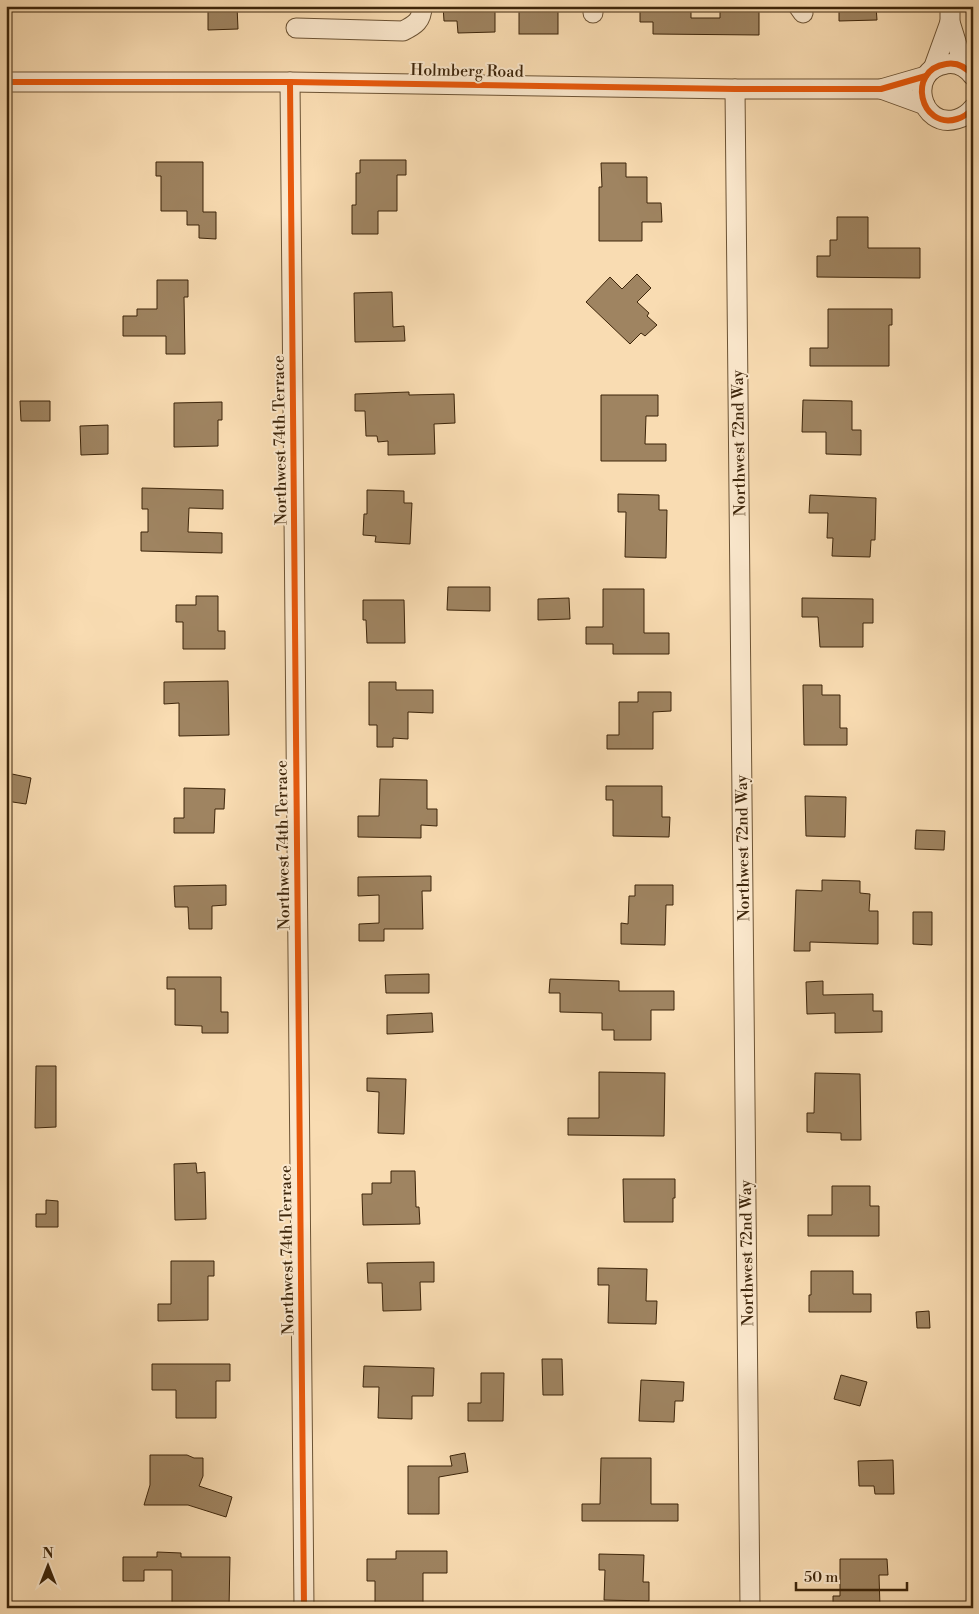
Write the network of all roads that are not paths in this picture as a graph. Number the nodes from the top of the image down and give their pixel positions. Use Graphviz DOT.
graph roads {
  1 [pos="422,6"];
  2 [pos="950,14"];
  3 [pos="296,28"];
  4 [pos="929,72"];
  5 [pos="970,72"];
  6 [pos="6,82"];
  7 [pos="290,82"];
  8 [pos="735,89"];
  9 [pos="881,89"];
  10 [pos="925,105"];
  11 [pos="973,108"];
  12 [pos="304,1608"];
  13 [pos="750,1608"];
  1 -- 3 [label="street"];
  2 -- 4 [label="street"];
  2 -- 5 [label="street"];
  4 -- 5 [label="street, Holmberg Road"];
  4 -- 9 [label="street, Holmberg Road"];
  4 -- 10 [label="street"];
  6 -- 7 [label="street, Holmberg Road"];
  7 -- 8 [label="street, Holmberg Road"];
  7 -- 12 [label="street, Northwest 74th Terrace"];
  8 -- 9 [label="street, Holmberg Road"];
  8 -- 13 [label="street, Northwest 72nd Way"];
  9 -- 10 [label="street, Holmberg Road"];
  10 -- 11 [label="street, Holmberg Road"];
}
